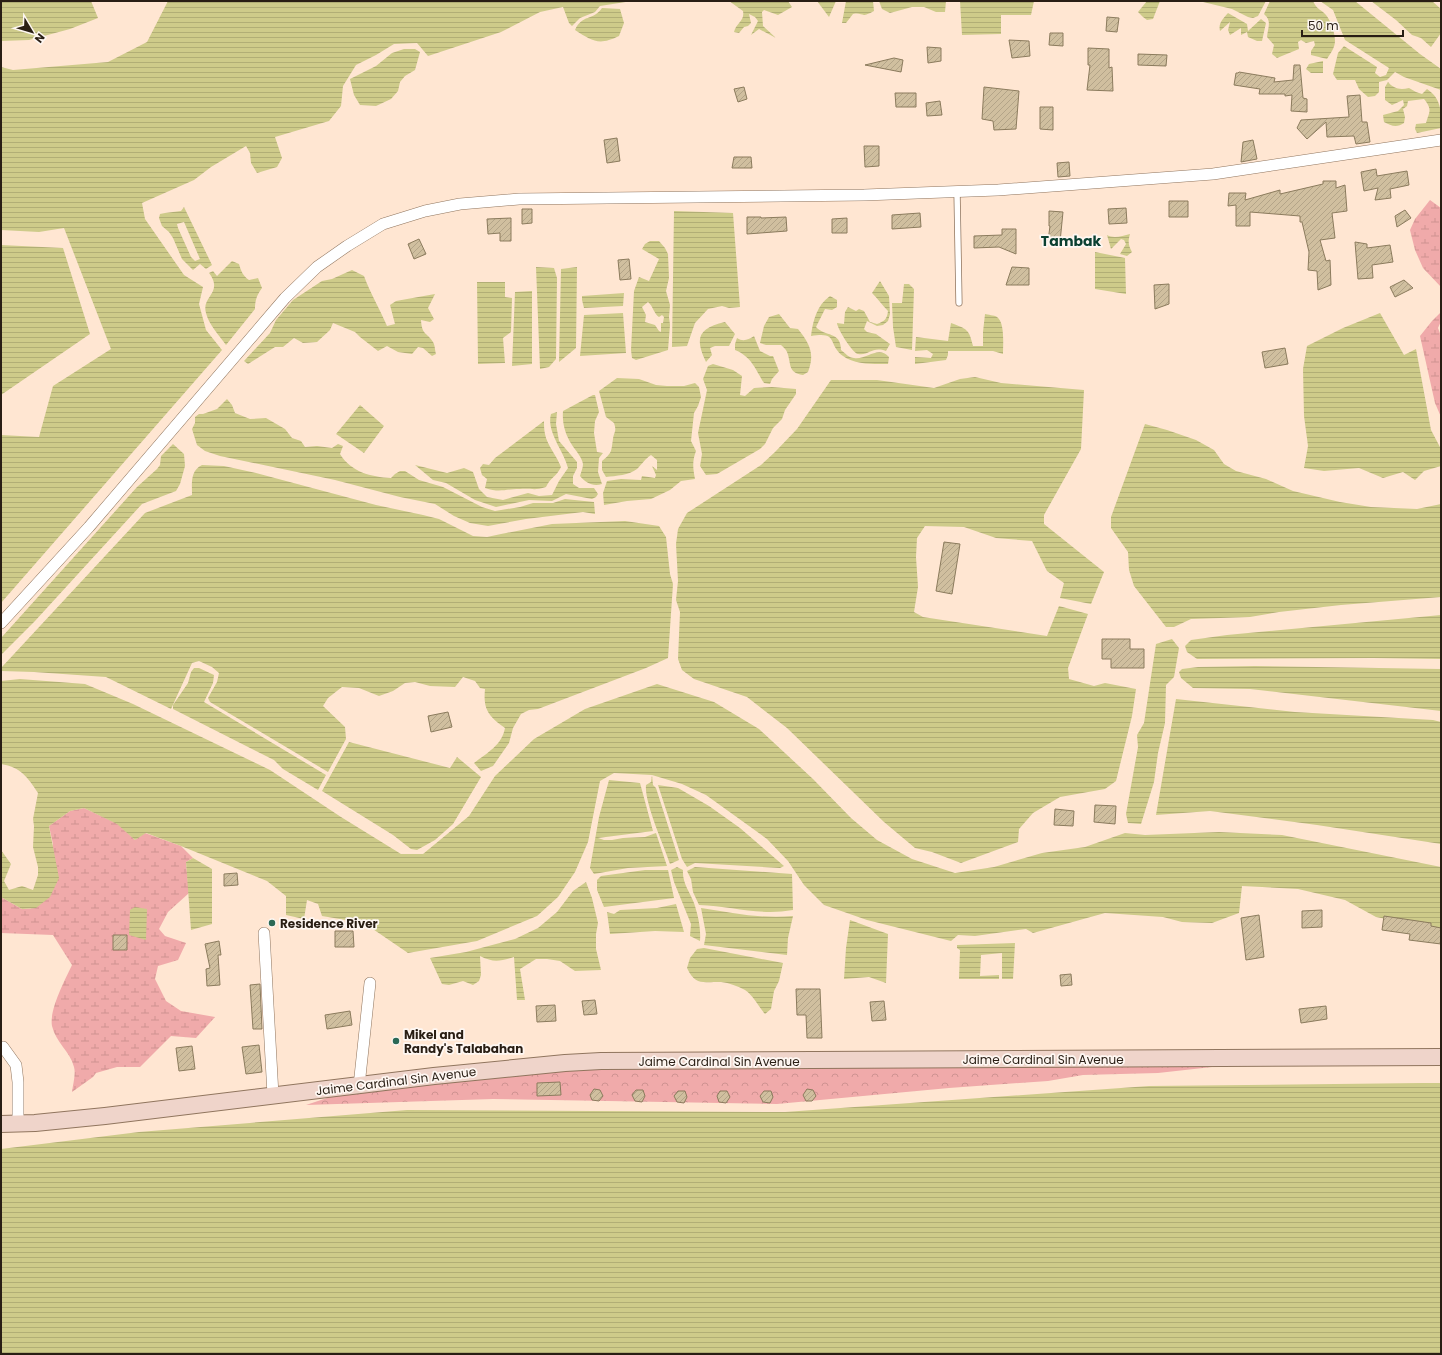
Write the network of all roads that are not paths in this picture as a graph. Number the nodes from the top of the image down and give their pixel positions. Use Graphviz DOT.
graph roads {
  1 [pos="1441,140"];
  2 [pos="957,192"];
  3 [pos="959,303"];
  4 [pos="1,623"];
  5 [pos="264,933"];
  6 [pos="370,983"];
  7 [pos="3,1047"];
  8 [pos="1441,1057"];
  9 [pos="359,1086"];
  10 [pos="273,1095"];
  11 [pos="18,1123"];
  12 [pos="1,1124"];
  1 -- 2 [label="street"];
  2 -- 3 [label="lane"];
  2 -- 4 [label="street"];
  5 -- 10 [label="street"];
  6 -- 9 [label="street"];
  7 -- 11 [label="street"];
  8 -- 9 [label="main road, Jaime Cardinal Sin Avenue"];
  9 -- 10 [label="main road, Jaime Cardinal Sin Avenue"];
  10 -- 11 [label="main road, Jaime Cardinal Sin Avenue"];
  11 -- 12 [label="main road, Jaime Cardinal Sin Avenue"];
}
